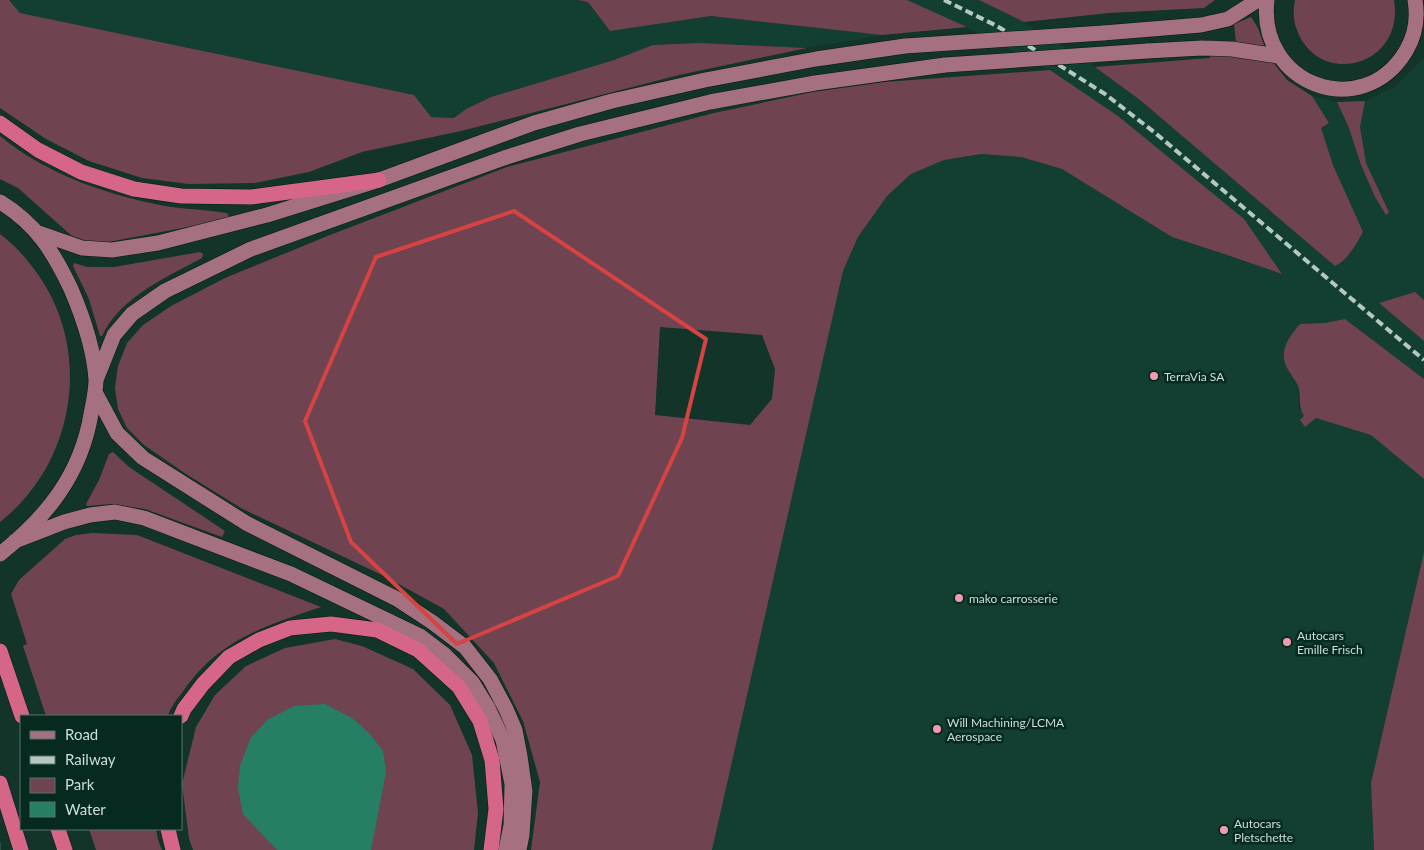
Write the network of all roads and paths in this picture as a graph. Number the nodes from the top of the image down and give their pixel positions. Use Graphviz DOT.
graph roads {
  1 [pos="1258,0"];
  2 [pos="1268,0"];
  3 [pos="1415,0"];
  4 [pos="1418,41"];
  5 [pos="1278,56"];
  6 [pos="0,123"];
  7 [pos="379,180"];
  8 [pos="0,202"];
  9 [pos="39,233"];
  10 [pos="95,386"];
  11 [pos="15,541"];
  12 [pos="0,554"];
  13 [pos="0,651"];
  14 [pos="22,715"];
  15 [pos="181,715"];
  16 [pos="0,783"];
  17 [pos="58,830"];
  18 [pos="168,830"];
  19 [pos="21,850"];
  20 [pos="65,850"];
  21 [pos="172,850"];
  22 [pos="491,850"];
  23 [pos="506,850"];
  24 [pos="519,850"];
  1 -- 7 [label="main road, bridge"];
  2 -- 5 [label="main road"];
  3 -- 4 [label="main road"];
  4 -- 5 [label="main road"];
  5 -- 10 [label="main road, bridge"];
  6 -- 7 [label="highway"];
  7 -- 9 [label="main road"];
  8 -- 9 [label="main road"];
  9 -- 10 [label="main road"];
  10 -- 11 [label="main road"];
  10 -- 24 [label="main road"];
  11 -- 12 [label="main road"];
  11 -- 23 [label="main road"];
  13 -- 14 [label="highway"];
  15 -- 22 [label="highway"];
  16 -- 19 [label="highway"];
  17 -- 20 [label="highway"];
  18 -- 21 [label="highway"];
}
